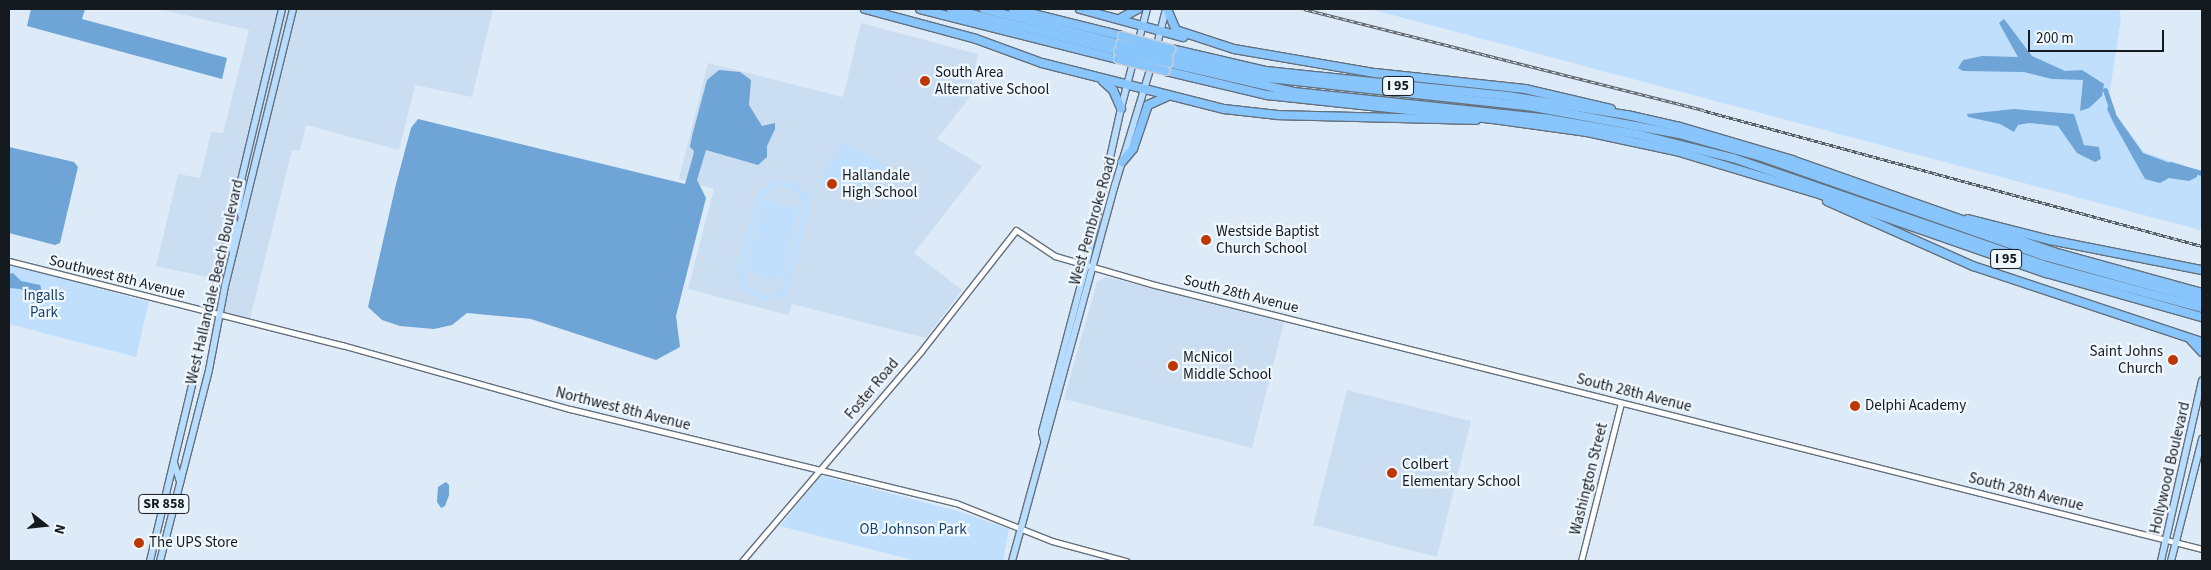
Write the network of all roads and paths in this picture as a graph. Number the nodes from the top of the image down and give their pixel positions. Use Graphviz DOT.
graph roads {
  1 [pos="282,9"];
  2 [pos="293,9"];
  3 [pos="865,9"];
  4 [pos="920,9"];
  5 [pos="951,9"];
  6 [pos="984,9"];
  7 [pos="1013,9"];
  8 [pos="1080,9"];
  9 [pos="1138,9"];
  10 [pos="1147,9"];
  11 [pos="1161,9"];
  12 [pos="1167,9"];
  13 [pos="1119,18"];
  14 [pos="1144,25"];
  15 [pos="1160,31"];
  16 [pos="1205,40"];
  17 [pos="1120,47"];
  18 [pos="1169,60"];
  19 [pos="1100,79"];
  20 [pos="1126,85"];
  21 [pos="1145,90"];
  22 [pos="1169,96"];
  23 [pos="1121,108"];
  24 [pos="1627,115"];
  25 [pos="1493,118"];
  26 [pos="1122,162"];
  27 [pos="241,177"];
  28 [pos="1813,192"];
  29 [pos="1944,214"];
  30 [pos="231,216"];
  31 [pos="242,217"];
  32 [pos="1016,230"];
  33 [pos="233,254"];
  34 [pos="9,262"];
  35 [pos="1089,266"];
  36 [pos="2202,270"];
  37 [pos="2202,293"];
  38 [pos="2202,300"];
  39 [pos="2202,308"];
  40 [pos="209,312"];
  41 [pos="219,315"];
  42 [pos="2202,317"];
  43 [pos="2188,337"];
  44 [pos="2202,342"];
  45 [pos="2202,352"];
  46 [pos="2202,381"];
  47 [pos="1621,403"];
  48 [pos="2202,439"];
  49 [pos="178,446"];
  50 [pos="174,463"];
  51 [pos="185,466"];
  52 [pos="821,470"];
  53 [pos="180,486"];
  54 [pos="1021,528"];
  55 [pos="2166,540"];
  56 [pos="2176,542"];
  57 [pos="2202,549"];
  58 [pos="150,561"];
  59 [pos="160,561"];
  60 [pos="742,561"];
  61 [pos="1012,561"];
  62 [pos="1126,561"];
  63 [pos="1581,561"];
  64 [pos="2161,561"];
  65 [pos="2172,561"];
  1 -- 27 [label="main road, West Hallandale Beach Boulevard / SR 858"];
  2 -- 31 [label="main road, West Hallandale Beach Boulevard / SR 858"];
  3 -- 19 [label="highway"];
  4 -- 17 [label="highway, I 95"];
  5 -- 17 [label="highway"];
  6 -- 17 [label="highway"];
  7 -- 17 [label="highway, I 95"];
  8 -- 13 [label="highway"];
  9 -- 13 [label="highway"];
  10 -- 14 [label="main road, West Pembroke Road"];
  11 -- 15 [label="main road"];
  12 -- 15 [label="main road, West Pembroke Road"];
  12 -- 16 [label="highway"];
  13 -- 14 [label="highway"];
  14 -- 15 [label="highway"];
  14 -- 20 [label="main road, West Pembroke Road"];
  15 -- 16 [label="highway"];
  15 -- 21 [label="main road, West Pembroke Road"];
  16 -- 24 [label="highway"];
  17 -- 18 [label="highway, I 95, bridge"];
  17 -- 18 [label="highway, I 95, bridge"];
  18 -- 24 [label="highway, I 95"];
  18 -- 25 [label="highway, I 95"];
  18 -- 38 [label="highway"];
  18 -- 39 [label="highway"];
  19 -- 20 [label="highway"];
  19 -- 23 [label="highway"];
  20 -- 21 [label="highway"];
  20 -- 23 [label="main road, West Pembroke Road"];
  21 -- 22 [label="highway"];
  21 -- 26 [label="main road, West Pembroke Road"];
  22 -- 25 [label="highway"];
  22 -- 26 [label="highway"];
  23 -- 35 [label="main road, West Pembroke Road"];
  24 -- 29 [label="highway, I 95"];
  25 -- 28 [label="highway, I 95"];
  26 -- 35 [label="main road, West Pembroke Road"];
  27 -- 30 [label="main road, West Hallandale Beach Boulevard / SR 858"];
  27 -- 31 [label="main road"];
  28 -- 42 [label="highway, I 95"];
  28 -- 43 [label="highway"];
  29 -- 36 [label="highway"];
  29 -- 37 [label="highway, I 95"];
  30 -- 33 [label="main road"];
  30 -- 40 [label="main road, West Hallandale Beach Boulevard / SR 858"];
  31 -- 33 [label="main road, West Hallandale Beach Boulevard / SR 858"];
  32 -- 35 [label="street, South 28th Avenue"];
  32 -- 52 [label="street, Foster Road"];
  33 -- 41 [label="main road, West Hallandale Beach Boulevard / SR 858"];
  34 -- 40 [label="street, Southwest 8th Avenue"];
  35 -- 47 [label="street, South 28th Avenue"];
  35 -- 54 [label="main road, West Pembroke Road"];
  40 -- 41 [label="street, Southwest 8th Avenue"];
  40 -- 49 [label="main road, West Hallandale Beach Boulevard / SR 858"];
  41 -- 51 [label="main road, West Hallandale Beach Boulevard / SR 858"];
  41 -- 52 [label="street, Northwest 8th Avenue"];
  43 -- 44 [label="highway"];
  43 -- 45 [label="highway"];
  46 -- 55 [label="main road, Hollywood Boulevard"];
  47 -- 55 [label="street, South 28th Avenue"];
  47 -- 63 [label="street, Washington Street"];
  48 -- 56 [label="main road, Hollywood Boulevard"];
  49 -- 50 [label="main road, West Hallandale Beach Boulevard / SR 858"];
  49 -- 51 [label="main road"];
  50 -- 53 [label="main road"];
  50 -- 58 [label="main road, West Hallandale Beach Boulevard / SR 858"];
  51 -- 53 [label="main road, West Hallandale Beach Boulevard / SR 858"];
  52 -- 54 [label="street, Northwest 8th Avenue"];
  52 -- 60 [label="street, Foster Road"];
  53 -- 59 [label="main road, West Hallandale Beach Boulevard / SR 858"];
  54 -- 61 [label="main road, West Pembroke Road"];
  54 -- 62 [label="street, Northwest 8th Avenue"];
  55 -- 56 [label="street, South 28th Avenue"];
  55 -- 64 [label="main road, Hollywood Boulevard"];
  56 -- 57 [label="street, South 28th Avenue"];
  56 -- 65 [label="main road, Hollywood Boulevard"];
}
